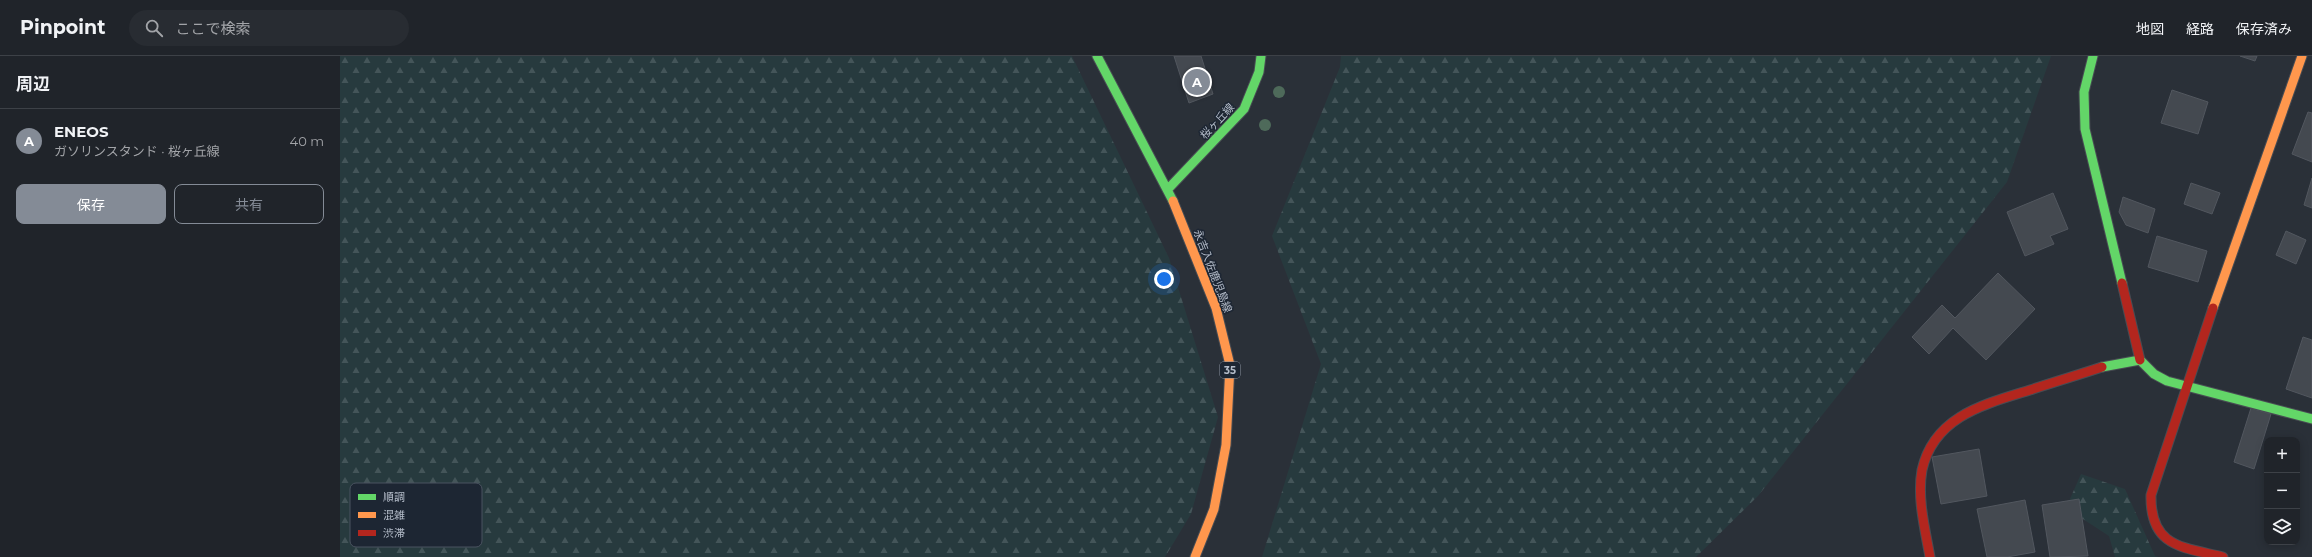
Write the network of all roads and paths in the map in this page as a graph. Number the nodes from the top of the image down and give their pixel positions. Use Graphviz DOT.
graph roads {
  1 [pos="1097,56"];
  2 [pos="1261,56"];
  3 [pos="2093,56"];
  4 [pos="2302,56"];
  5 [pos="1168,189"];
  6 [pos="2140,360"];
  7 [pos="2186,386"];
  8 [pos="2312,419"];
  9 [pos="1195,557"];
  10 [pos="1930,557"];
  11 [pos="2223,557"];
  1 -- 5 [label="street, 永吉入佐鹿児島線 / 35"];
  2 -- 5 [label="street, 桜ヶ丘線"];
  3 -- 6 [label="street"];
  4 -- 7 [label="street"];
  5 -- 9 [label="street, 永吉入佐鹿児島線 / 35"];
  6 -- 7 [label="street"];
  6 -- 10 [label="street"];
  7 -- 8 [label="street"];
  7 -- 11 [label="street"];
}
